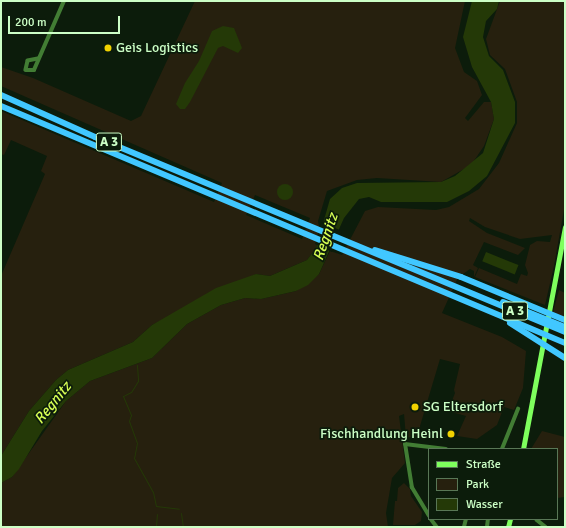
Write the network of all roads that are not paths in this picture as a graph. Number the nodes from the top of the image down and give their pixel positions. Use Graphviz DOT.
graph roads {
  1 [pos="64,1"];
  2 [pos="38,59"];
  3 [pos="1,95"];
  4 [pos="1,106"];
  5 [pos="565,227"];
  6 [pos="358,246"];
  7 [pos="425,270"];
  8 [pos="466,289"];
  9 [pos="465,301"];
  10 [pos="565,320"];
  11 [pos="565,326"];
  12 [pos="565,332"];
  13 [pos="565,343"];
  14 [pos="565,358"];
  15 [pos="518,409"];
  16 [pos="438,448"];
  17 [pos="502,448"];
  18 [pos="523,448"];
  19 [pos="428,514"];
  20 [pos="538,520"];
  21 [pos="546,527"];
  1 -- 2 [label="street"];
  3 -- 6 [label="highway, A 3"];
  4 -- 9 [label="highway, A 3"];
  5 -- 18 [label="street"];
  6 -- 7 [label="highway, A 3"];
  6 -- 7 [label="highway"];
  7 -- 8 [label="highway, A 3"];
  7 -- 10 [label="highway, A 3"];
  8 -- 11 [label="highway"];
  8 -- 12 [label="highway, A 3"];
  9 -- 13 [label="highway, A 3"];
  9 -- 14 [label="highway"];
  15 -- 17 [label="street"];
  16 -- 19 [label="street"];
  20 -- 21 [label="street"];
}
